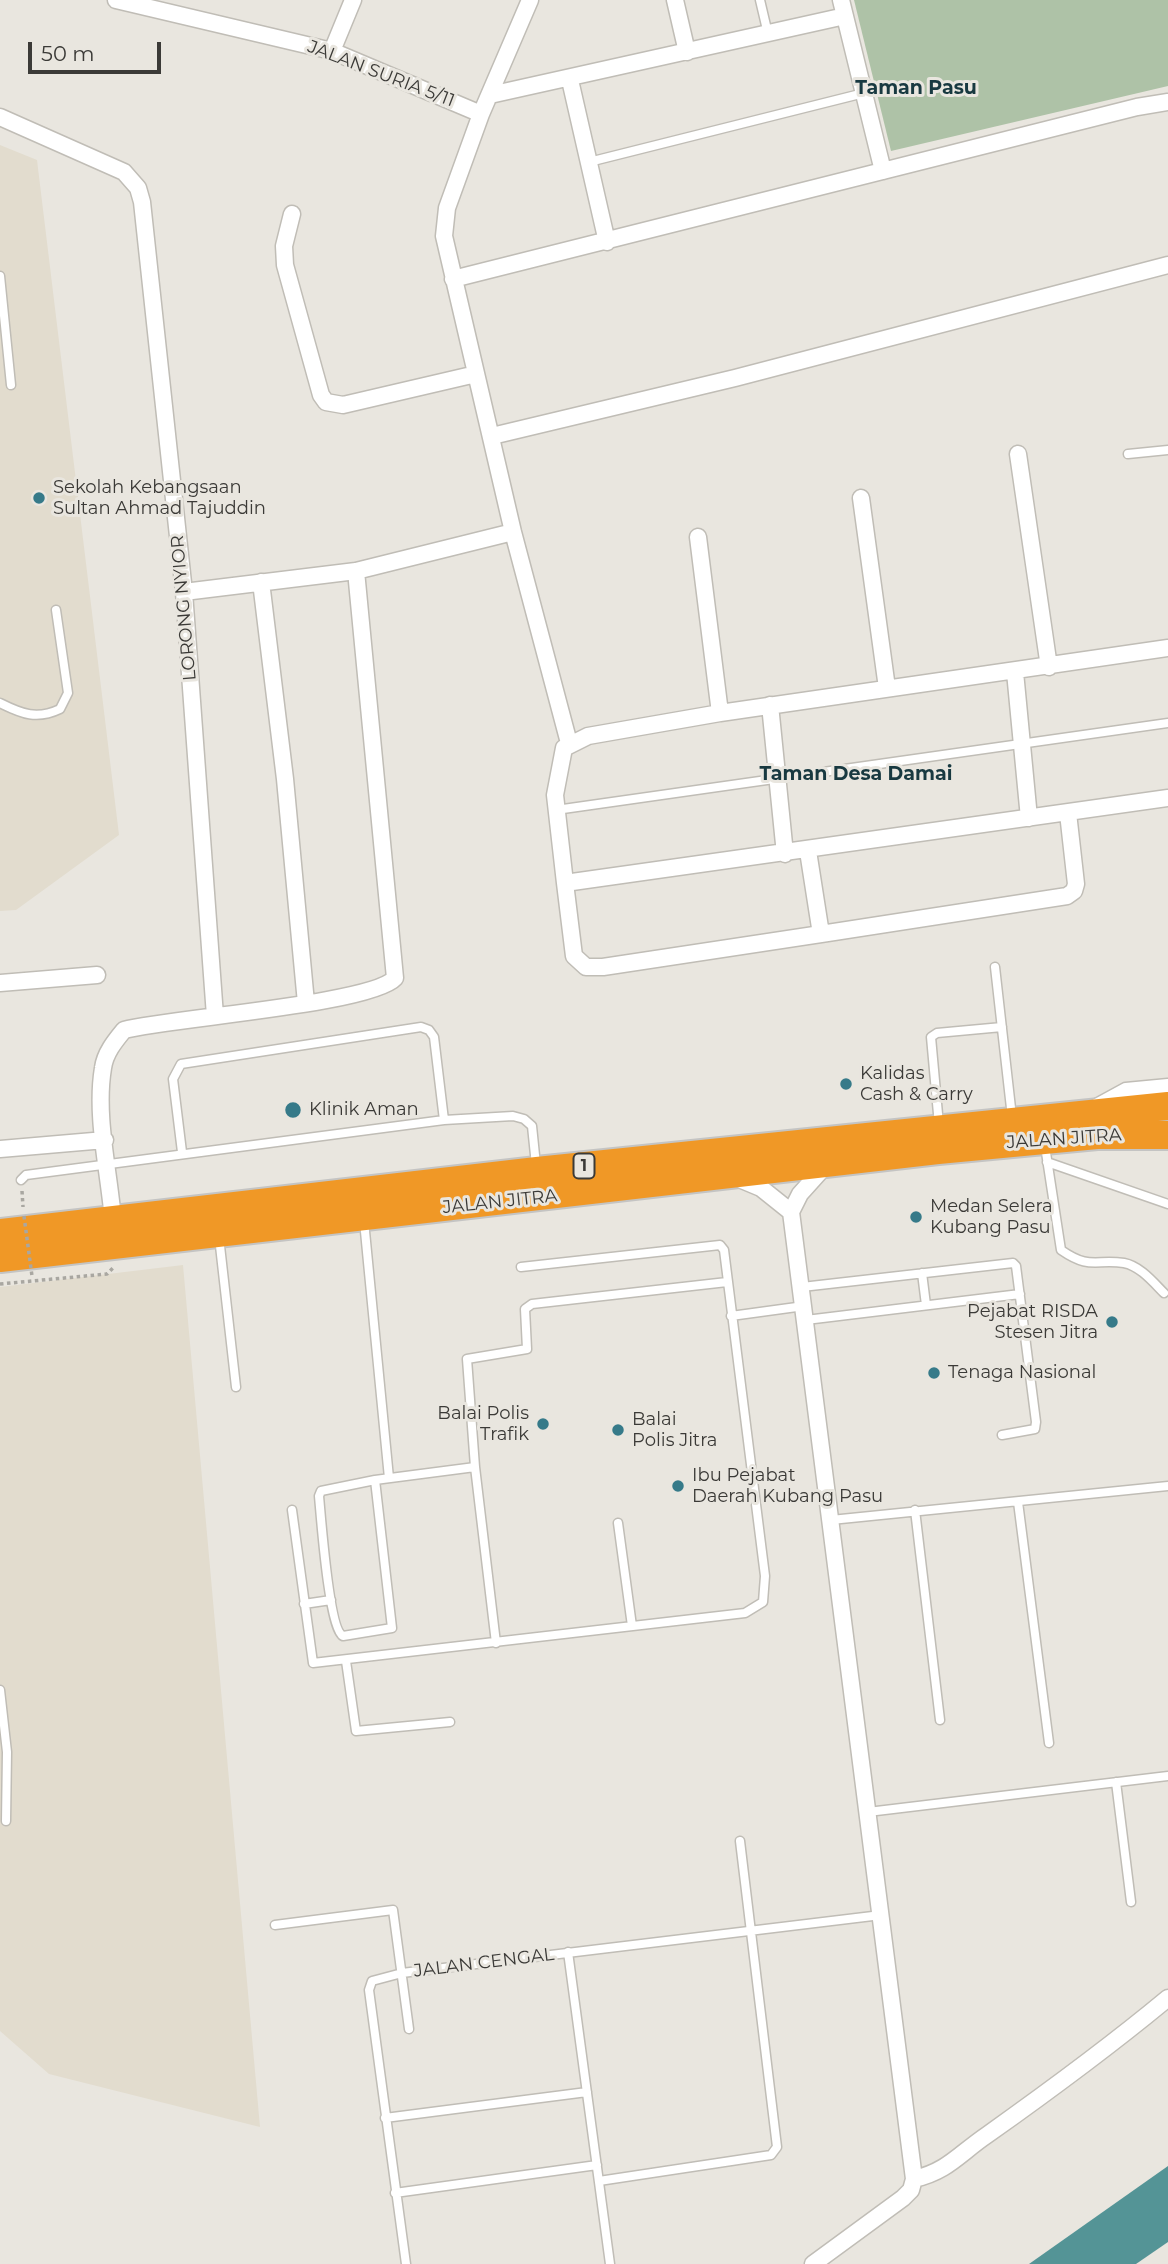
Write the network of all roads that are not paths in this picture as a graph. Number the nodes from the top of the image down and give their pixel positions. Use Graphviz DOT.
graph roads {
  1 [pos="116,0"];
  2 [pos="353,0"];
  3 [pos="530,0"];
  4 [pos="675,0"];
  5 [pos="760,0"];
  6 [pos="843,8"];
  7 [pos="768,34"];
  8 [pos="332,51"];
  9 [pos="687,52"];
  10 [pos="570,80"];
  11 [pos="864,93"];
  12 [pos="490,95"];
  13 [pos="1168,102"];
  14 [pos="481,114"];
  15 [pos="0,117"];
  16 [pos="589,162"];
  17 [pos="883,171"];
  18 [pos="292,214"];
  19 [pos="607,242"];
  20 [pos="1168,265"];
  21 [pos="0,275"];
  22 [pos="453,279"];
  23 [pos="476,374"];
  24 [pos="11,384"];
  25 [pos="492,436"];
  26 [pos="1168,450"];
  27 [pos="1017,454"];
  28 [pos="1128,454"];
  29 [pos="861,498"];
  30 [pos="513,532"];
  31 [pos="698,537"];
  32 [pos="356,571"];
  33 [pos="261,582"];
  34 [pos="184,592"];
  35 [pos="57,610"];
  36 [pos="1168,648"];
  37 [pos="1049,667"];
  38 [pos="1015,672"];
  39 [pos="887,688"];
  40 [pos="0,703"];
  41 [pos="771,705"];
  42 [pos="720,713"];
  43 [pos="1168,723"];
  44 [pos="569,743"];
  45 [pos="1022,743"];
  46 [pos="778,779"];
  47 [pos="1168,798"];
  48 [pos="556,810"];
  49 [pos="1068,813"];
  50 [pos="1030,818"];
  51 [pos="808,851"];
  52 [pos="785,854"];
  53 [pos="565,883"];
  54 [pos="821,934"];
  55 [pos="995,967"];
  56 [pos="97,975"];
  57 [pos="0,983"];
  58 [pos="306,1003"];
  59 [pos="215,1016"];
  60 [pos="1002,1027"];
  61 [pos="1168,1087"];
  62 [pos="1168,1105"];
  63 [pos="1089,1113"];
  64 [pos="1013,1120"];
  65 [pos="444,1121"];
  66 [pos="939,1128"];
  67 [pos="1162,1137"];
  68 [pos="105,1140"];
  69 [pos="0,1149"];
  70 [pos="1046,1151"];
  71 [pos="182,1152"];
  72 [pos="108,1163"];
  73 [pos="827,1164"];
  74 [pos="537,1171"];
  75 [pos="730,1176"];
  76 [pos="22,1180"];
  77 [pos="1168,1204"];
  78 [pos="791,1212"];
  79 [pos="364,1218"];
  80 [pos="113,1220"];
  81 [pos="0,1233"];
  82 [pos="219,1234"];
  83 [pos="0,1258"];
  84 [pos="521,1267"];
  85 [pos="922,1273"];
  86 [pos="727,1282"];
  87 [pos="802,1287"];
  88 [pos="1164,1293"];
  89 [pos="1020,1294"];
  90 [pos="926,1305"];
  91 [pos="805,1313"];
  92 [pos="731,1316"];
  93 [pos="236,1387"];
  94 [pos="1002,1435"];
  95 [pos="475,1466"];
  96 [pos="390,1478"];
  97 [pos="375,1480"];
  98 [pos="1168,1486"];
  99 [pos="1018,1502"];
  100 [pos="292,1510"];
  101 [pos="915,1510"];
  102 [pos="831,1520"];
  103 [pos="618,1523"];
  104 [pos="331,1600"];
  105 [pos="304,1604"];
  106 [pos="632,1626"];
  107 [pos="496,1643"];
  108 [pos="346,1661"];
  109 [pos="0,1690"];
  110 [pos="940,1720"];
  111 [pos="450,1722"];
  112 [pos="1049,1743"];
  113 [pos="1168,1776"];
  114 [pos="1116,1782"];
  115 [pos="868,1812"];
  116 [pos="6,1821"];
  117 [pos="740,1841"];
  118 [pos="1131,1902"];
  119 [pos="881,1914"];
  120 [pos="275,1925"];
  121 [pos="752,1930"];
  122 [pos="568,1952"];
  123 [pos="402,1973"];
  124 [pos="1168,1998"];
  125 [pos="409,2029"];
  126 [pos="587,2092"];
  127 [pos="385,2118"];
  128 [pos="597,2165"];
  129 [pos="914,2179"];
  130 [pos="599,2180"];
  131 [pos="395,2193"];
  132 [pos="406,2264"];
  133 [pos="610,2264"];
  134 [pos="813,2264"];
  1 -- 8 [label="street, JALAN SURIA 5/11"];
  2 -- 8 [label="street"];
  3 -- 12 [label="street"];
  4 -- 9 [label="street"];
  5 -- 7 [label="lane"];
  6 -- 7 [label="street"];
  6 -- 11 [label="street"];
  7 -- 9 [label="street"];
  8 -- 14 [label="street, JALAN SURIA 5/11"];
  9 -- 10 [label="street"];
  10 -- 12 [label="street"];
  10 -- 16 [label="street"];
  11 -- 16 [label="lane"];
  11 -- 17 [label="street"];
  12 -- 14 [label="street"];
  13 -- 17 [label="street"];
  14 -- 22 [label="street"];
  15 -- 34 [label="street, LORONG NYIOR"];
  16 -- 19 [label="street"];
  17 -- 19 [label="street"];
  18 -- 23 [label="street"];
  19 -- 22 [label="street"];
  20 -- 25 [label="street"];
  21 -- 24 [label="lane"];
  22 -- 23 [label="street"];
  23 -- 25 [label="street"];
  25 -- 30 [label="street"];
  26 -- 28 [label="lane"];
  27 -- 37 [label="street"];
  29 -- 39 [label="street"];
  30 -- 32 [label="street"];
  30 -- 44 [label="street"];
  31 -- 42 [label="street"];
  32 -- 33 [label="street"];
  32 -- 58 [label="street"];
  33 -- 34 [label="street"];
  33 -- 58 [label="street"];
  34 -- 59 [label="street, LORONG NYIOR"];
  35 -- 40 [label="lane"];
  36 -- 37 [label="street"];
  37 -- 38 [label="street"];
  38 -- 39 [label="street"];
  38 -- 45 [label="street"];
  39 -- 41 [label="street"];
  41 -- 42 [label="street"];
  41 -- 46 [label="street"];
  42 -- 44 [label="street"];
  43 -- 45 [label="lane"];
  44 -- 48 [label="street"];
  45 -- 46 [label="lane"];
  45 -- 50 [label="street"];
  46 -- 48 [label="lane"];
  46 -- 52 [label="street"];
  47 -- 49 [label="street"];
  48 -- 53 [label="street"];
  49 -- 50 [label="street"];
  49 -- 54 [label="street"];
  50 -- 51 [label="street"];
  51 -- 52 [label="street"];
  51 -- 54 [label="street"];
  52 -- 53 [label="street"];
  53 -- 54 [label="street"];
  55 -- 60 [label="lane"];
  56 -- 57 [label="street"];
  58 -- 59 [label="street"];
  59 -- 68 [label="street"];
  60 -- 64 [label="lane"];
  60 -- 66 [label="lane"];
  61 -- 63 [label="street"];
  62 -- 63 [label="highway, JALAN JITRA / 1"];
  63 -- 64 [label="highway, JALAN JITRA / 1"];
  64 -- 66 [label="highway, JALAN JITRA / 1"];
  65 -- 71 [label="lane"];
  65 -- 71 [label="lane"];
  65 -- 74 [label="lane"];
  66 -- 74 [label="highway, JALAN JITRA / 1"];
  67 -- 70 [label="highway, JALAN JITRA / 1"];
  68 -- 69 [label="street"];
  68 -- 72 [label="street"];
  70 -- 73 [label="highway, JALAN JITRA / 1"];
  70 -- 77 [label="lane"];
  70 -- 88 [label="lane"];
  71 -- 72 [label="lane"];
  72 -- 76 [label="lane"];
  72 -- 80 [label="street"];
  73 -- 75 [label="highway, JALAN JITRA / 1"];
  73 -- 78 [label="street"];
  74 -- 80 [label="highway, JALAN JITRA / 1"];
  75 -- 78 [label="street"];
  75 -- 79 [label="highway, JALAN JITRA / 1"];
  78 -- 87 [label="street"];
  79 -- 82 [label="highway, JALAN JITRA / 1"];
  79 -- 96 [label="lane"];
  80 -- 81 [label="highway, JALAN JITRA / 1"];
  82 -- 83 [label="highway, JALAN JITRA / 1"];
  82 -- 93 [label="lane"];
  84 -- 86 [label="lane"];
  85 -- 87 [label="lane"];
  85 -- 89 [label="lane"];
  85 -- 90 [label="lane"];
  86 -- 92 [label="lane"];
  86 -- 95 [label="lane"];
  87 -- 91 [label="street"];
  89 -- 90 [label="lane"];
  89 -- 94 [label="lane"];
  90 -- 91 [label="lane"];
  91 -- 92 [label="lane"];
  91 -- 102 [label="street"];
  92 -- 106 [label="lane"];
  95 -- 96 [label="lane"];
  95 -- 107 [label="lane"];
  96 -- 97 [label="lane"];
  97 -- 104 [label="lane"];
  97 -- 104 [label="lane"];
  98 -- 99 [label="lane"];
  99 -- 101 [label="lane"];
  99 -- 112 [label="lane"];
  100 -- 105 [label="lane"];
  101 -- 102 [label="lane"];
  101 -- 110 [label="lane"];
  102 -- 115 [label="street"];
  103 -- 106 [label="lane"];
  104 -- 105 [label="lane"];
  105 -- 108 [label="lane"];
  106 -- 107 [label="lane"];
  107 -- 108 [label="lane"];
  108 -- 111 [label="lane"];
  109 -- 116 [label="lane"];
  113 -- 114 [label="lane"];
  114 -- 115 [label="lane"];
  114 -- 118 [label="lane"];
  115 -- 119 [label="street"];
  117 -- 121 [label="lane"];
  119 -- 121 [label="lane, JALAN CENGAL"];
  119 -- 129 [label="street"];
  120 -- 123 [label="lane"];
  121 -- 122 [label="lane, JALAN CENGAL"];
  121 -- 130 [label="lane"];
  122 -- 123 [label="lane, JALAN CENGAL"];
  122 -- 126 [label="lane"];
  123 -- 125 [label="lane"];
  123 -- 127 [label="lane, JALAN CENGAL"];
  124 -- 129 [label="street"];
  126 -- 127 [label="lane"];
  126 -- 128 [label="lane"];
  127 -- 131 [label="lane, JALAN CENGAL"];
  128 -- 130 [label="lane"];
  128 -- 131 [label="lane"];
  129 -- 134 [label="street"];
  130 -- 133 [label="lane"];
  131 -- 132 [label="lane, JALAN CENGAL"];
}
